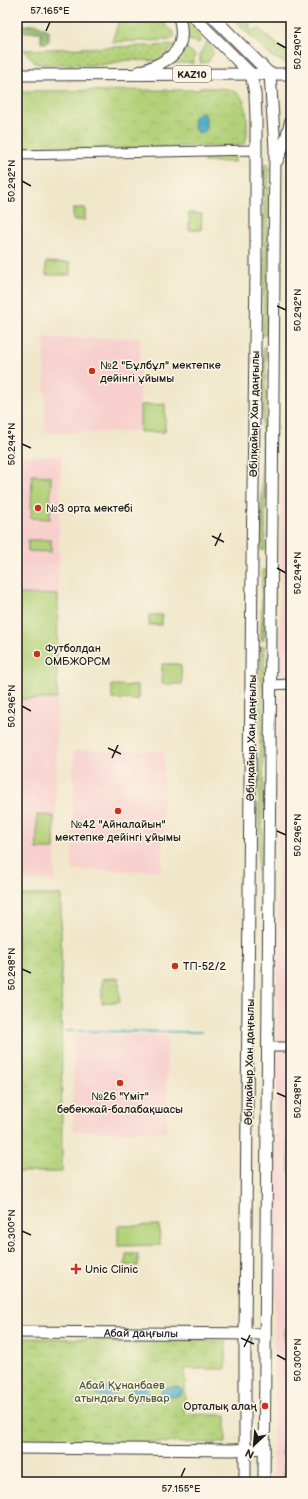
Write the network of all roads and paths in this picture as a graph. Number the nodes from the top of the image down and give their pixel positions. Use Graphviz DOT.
graph roads {
  1 [pos="180,17"];
  2 [pos="194,17"];
  3 [pos="214,17"];
  4 [pos="251,74"];
  5 [pos="270,74"];
  6 [pos="291,74"];
  7 [pos="17,75"];
  8 [pos="133,75"];
  9 [pos="291,120"];
  10 [pos="275,149"];
  11 [pos="256,150"];
  12 [pos="17,155"];
  13 [pos="275,165"];
  14 [pos="271,562"];
  15 [pos="252,563"];
  16 [pos="291,684"];
  17 [pos="270,685"];
  18 [pos="250,885"];
  19 [pos="269,885"];
  20 [pos="268,1046"];
  21 [pos="291,1047"];
  22 [pos="247,1178"];
  23 [pos="267,1178"];
  24 [pos="246,1281"];
  25 [pos="266,1281"];
  26 [pos="17,1332"];
  27 [pos="246,1334"];
  28 [pos="265,1334"];
  29 [pos="17,1448"];
  30 [pos="264,1448"];
  31 [pos="245,1449"];
  32 [pos="245,1482"];
  33 [pos="264,1482"];
  1 -- 8 [label="main road"];
  2 -- 4 [label="main road"];
  3 -- 5 [label="main road"];
  4 -- 5 [label="main road, KAZ10"];
  4 -- 8 [label="main road, KAZ10"];
  4 -- 11 [label="main road, Әбілқайыр Хан даңғылы"];
  5 -- 6 [label="main road, KAZ10"];
  5 -- 10 [label="main road, Әбілқайыр Хан даңғылы"];
  7 -- 8 [label="main road, KAZ10"];
  9 -- 13 [label="main road"];
  10 -- 11 [label="main road"];
  10 -- 13 [label="main road, Әбілқайыр Хан даңғылы"];
  11 -- 12 [label="street"];
  11 -- 15 [label="main road, Әбілқайыр Хан даңғылы"];
  13 -- 14 [label="main road, Әбілқайыр Хан даңғылы"];
  14 -- 15 [label="main road"];
  14 -- 17 [label="main road, Әбілқайыр Хан даңғылы"];
  15 -- 18 [label="main road, Әбілқайыр Хан даңғылы"];
  16 -- 17 [label="street"];
  17 -- 19 [label="main road, Әбілқайыр Хан даңғылы"];
  18 -- 19 [label="main road"];
  18 -- 22 [label="main road, Әбілқайыр Хан даңғылы"];
  19 -- 20 [label="main road, Әбілқайыр Хан даңғылы"];
  20 -- 21 [label="street"];
  20 -- 23 [label="main road, Әбілқайыр Хан даңғылы"];
  22 -- 23 [label="main road"];
  22 -- 24 [label="main road, Әбілқайыр Хан даңғылы"];
  23 -- 25 [label="main road, Әбілқайыр Хан даңғылы"];
  24 -- 25 [label="main road"];
  24 -- 27 [label="main road, Әбілқайыр Хан даңғылы"];
  25 -- 28 [label="main road, Әбілқайыр Хан даңғылы"];
  26 -- 27 [label="main road, Абай даңғылы"];
  27 -- 28 [label="main road, Абай даңғылы"];
  27 -- 31 [label="main road, Әбілқайыр Хан даңғылы"];
  28 -- 30 [label="main road, Әбілқайыр Хан даңғылы"];
  29 -- 31 [label="main road"];
  30 -- 31 [label="main road"];
  30 -- 33 [label="main road, Әбілқайыр Хан даңғылы"];
  31 -- 32 [label="main road, Әбілқайыр Хан даңғылы"];
}
